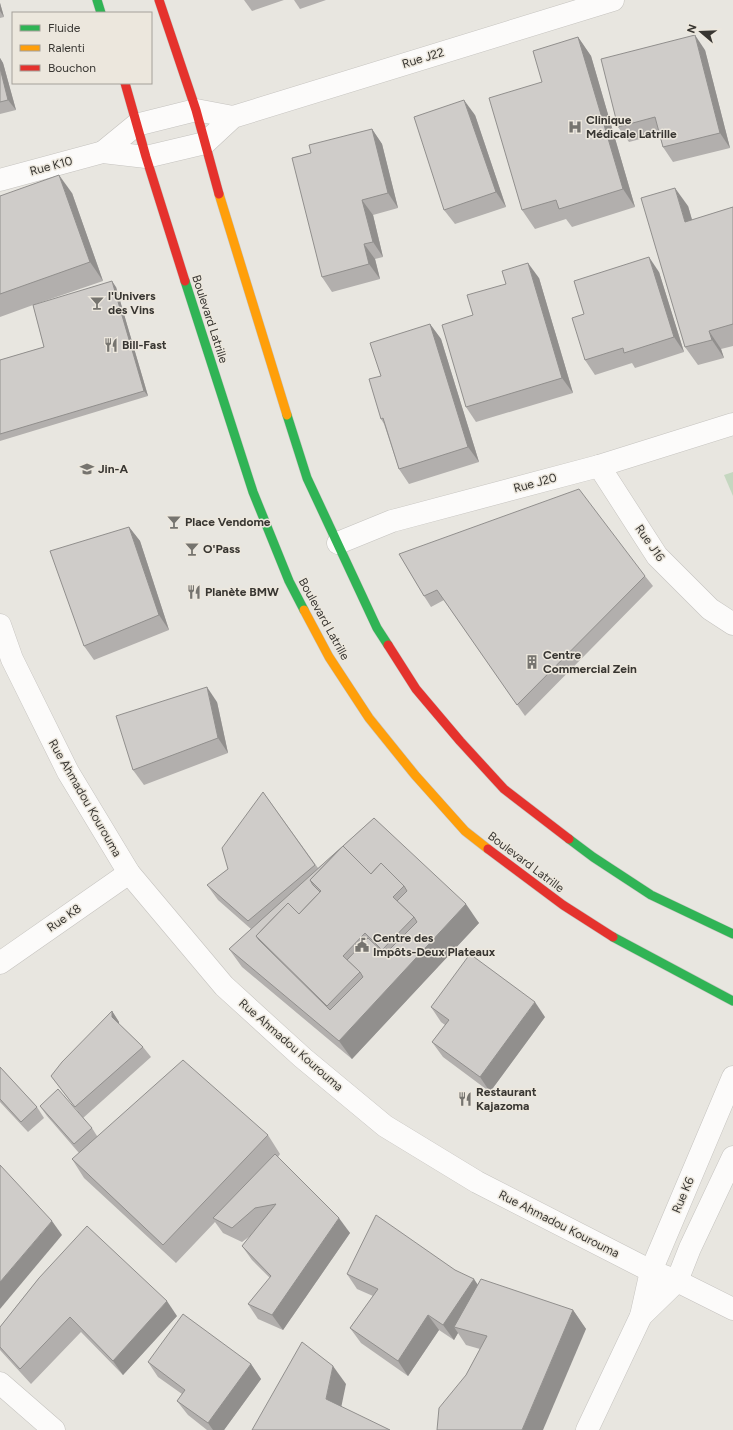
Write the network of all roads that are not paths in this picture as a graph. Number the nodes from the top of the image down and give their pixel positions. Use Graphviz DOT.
graph roads {
  1 [pos="97,0"];
  2 [pos="159,0"];
  3 [pos="613,0"];
  4 [pos="101,12"];
  5 [pos="125,84"];
  6 [pos="196,110"];
  7 [pos="233,117"];
  8 [pos="136,125"];
  9 [pos="205,143"];
  10 [pos="102,152"];
  11 [pos="146,157"];
  12 [pos="0,180"];
  13 [pos="733,424"];
  14 [pos="599,466"];
  15 [pos="338,543"];
  16 [pos="733,624"];
  17 [pos="0,625"];
  18 [pos="129,874"];
  19 [pos="733,934"];
  20 [pos="0,963"];
  21 [pos="733,1001"];
  22 [pos="733,1077"];
  23 [pos="733,1157"];
  24 [pos="651,1271"];
  25 [pos="677,1281"];
  26 [pos="733,1309"];
  27 [pos="641,1316"];
  28 [pos="0,1384"];
  29 [pos="54,1430"];
  30 [pos="588,1430"];
  1 -- 4 [label="main road"];
  2 -- 6 [label="main road"];
  3 -- 7 [label="street, Rue J22"];
  5 -- 8 [label="main road, Boulevard Latrille"];
  6 -- 7 [label="street, Rue J22"];
  6 -- 8 [label="street, Rue J22"];
  6 -- 9 [label="main road"];
  7 -- 9 [label="street, Rue J22"];
  8 -- 10 [label="street, Rue J22"];
  8 -- 11 [label="main road, Boulevard Latrille"];
  9 -- 11 [label="street, Rue J22"];
  9 -- 15 [label="main road"];
  10 -- 11 [label="street, Rue J22"];
  10 -- 12 [label="street, Rue K10"];
  11 -- 21 [label="main road, Boulevard Latrille"];
  13 -- 14 [label="street, Rue J20"];
  14 -- 15 [label="street, Rue J20"];
  14 -- 16 [label="street, Rue J16"];
  15 -- 19 [label="main road"];
  17 -- 18 [label="street, Rue Ahmadou Kourouma"];
  18 -- 20 [label="street, Rue K8"];
  18 -- 24 [label="street, Rue Ahmadou Kourouma"];
  22 -- 24 [label="street, Rue K6"];
  23 -- 25 [label="street, Rue K6"];
  24 -- 25 [label="street, Rue Ahmadou Kourouma"];
  24 -- 27 [label="street, Rue K6"];
  25 -- 26 [label="street, Rue Ahmadou Kourouma"];
  25 -- 27 [label="street, Rue K6"];
  27 -- 30 [label="street, Rue K6"];
  28 -- 29 [label="street"];
}
